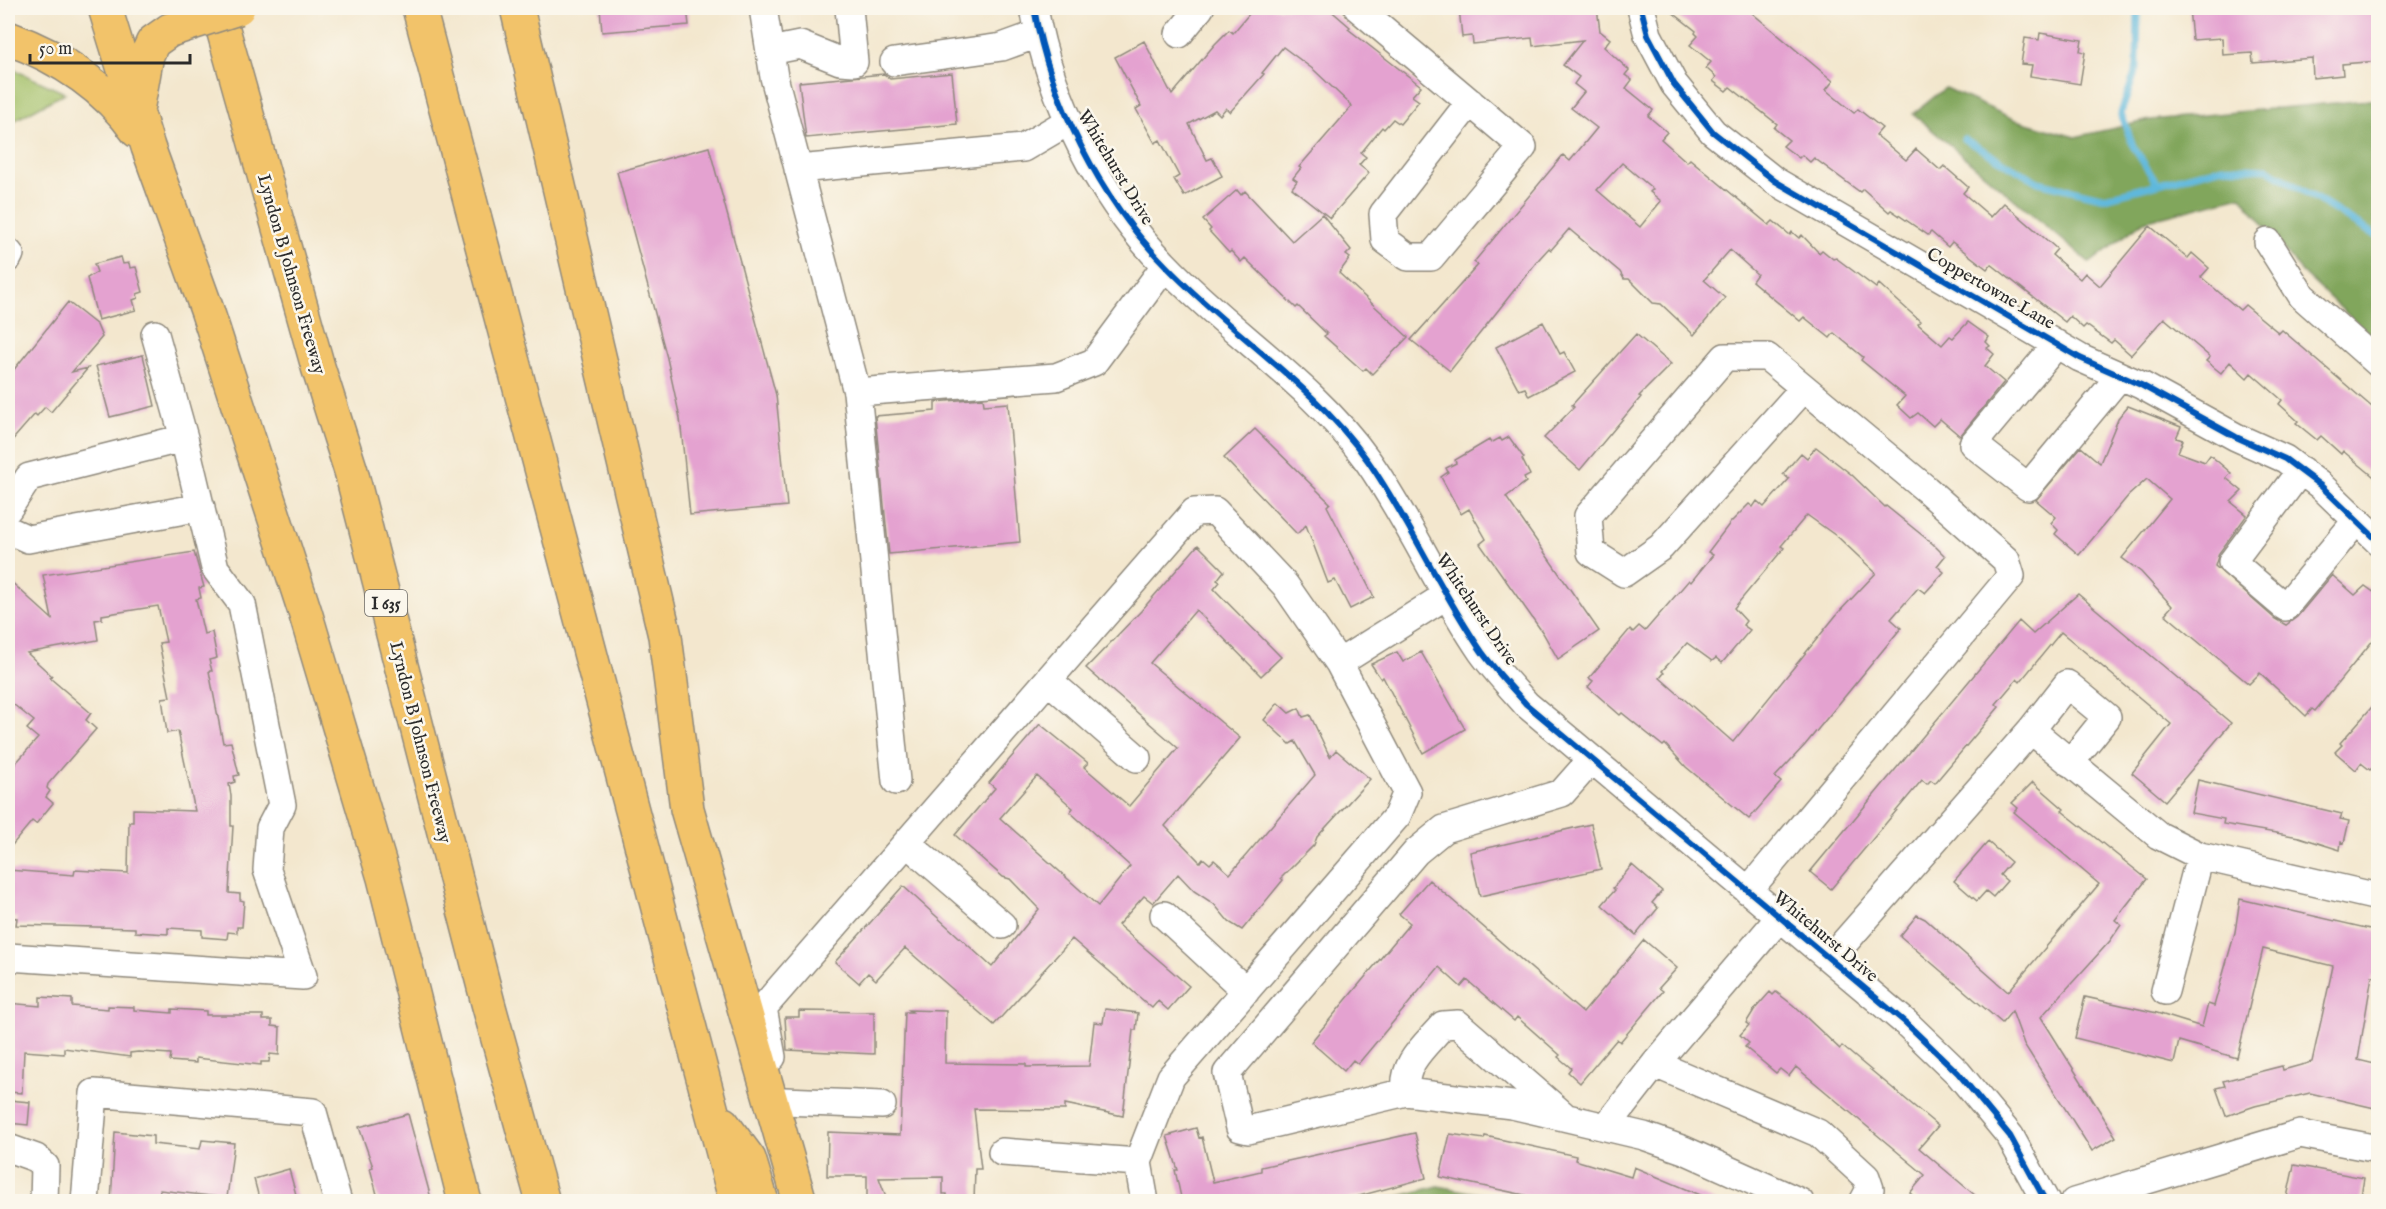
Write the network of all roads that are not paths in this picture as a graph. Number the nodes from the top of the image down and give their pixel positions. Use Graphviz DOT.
graph roads {
  1 [pos="105,8"];
  2 [pos="217,8"];
  3 [pos="238,8"];
  4 [pos="418,8"];
  5 [pos="763,8"];
  6 [pos="849,8"];
  7 [pos="1022,8"];
  8 [pos="1034,8"];
  9 [pos="1200,8"];
  10 [pos="1358,8"];
  11 [pos="1641,8"];
  12 [pos="516,15"];
  13 [pos="1038,34"];
  14 [pos="1179,34"];
  15 [pos="8,38"];
  16 [pos="770,51"];
  17 [pos="894,62"];
  18 [pos="1470,102"];
  19 [pos="137,111"];
  20 [pos="1069,121"];
  21 [pos="148,147"];
  22 [pos="798,169"];
  23 [pos="2268,242"];
  24 [pos="8,252"];
  25 [pos="8,258"];
  26 [pos="1165,266"];
  27 [pos="155,334"];
  28 [pos="2056,344"];
  29 [pos="2379,363"];
  30 [pos="2120,376"];
  31 [pos="1803,388"];
  32 [pos="857,392"];
  33 [pos="184,438"];
  34 [pos="2301,470"];
  35 [pos="201,507"];
  36 [pos="8,509"];
  37 [pos="2357,520"];
  38 [pos="8,530"];
  39 [pos="2379,542"];
  40 [pos="1447,595"];
  41 [pos="1339,663"];
  42 [pos="1048,680"];
  43 [pos="2031,730"];
  44 [pos="1137,758"];
  45 [pos="1591,760"];
  46 [pos="2070,763"];
  47 [pos="896,781"];
  48 [pos="908,844"];
  49 [pos="2200,856"];
  50 [pos="1748,891"];
  51 [pos="2379,897"];
  52 [pos="1164,915"];
  53 [pos="1780,917"];
  54 [pos="1002,925"];
  55 [pos="8,957"];
  56 [pos="1830,959"];
  57 [pos="1246,991"];
  58 [pos="2165,991"];
  59 [pos="1655,1064"];
  60 [pos="1406,1092"];
  61 [pos="784,1101"];
  62 [pos="882,1105"];
  63 [pos="712,1110"];
  64 [pos="519,1118"];
  65 [pos="1568,1119"];
  66 [pos="1606,1127"];
  67 [pos="8,1148"];
  68 [pos="2379,1149"];
  69 [pos="1002,1152"];
  70 [pos="1138,1162"];
  71 [pos="44,1202"];
  72 [pos="85,1202"];
  73 [pos="338,1202"];
  74 [pos="465,1202"];
  75 [pos="529,1202"];
  76 [pos="543,1202"];
  77 [pos="736,1202"];
  78 [pos="762,1202"];
  79 [pos="800,1202"];
  80 [pos="814,1202"];
  81 [pos="1145,1202"];
  82 [pos="1800,1202"];
  83 [pos="1863,1202"];
  84 [pos="2046,1202"];
  85 [pos="2074,1202"];
  1 -- 19 [label="main road"];
  2 -- 64 [label="main road, Lyndon B Johnson Freeway / I 635"];
  3 -- 19 [label="main road, bridge"];
  4 -- 63 [label="main road"];
  5 -- 16 [label="street"];
  6 -- 16 [label="street"];
  7 -- 13 [label="street, Whitehurst Drive"];
  8 -- 13 [label="street, Whitehurst Drive"];
  9 -- 14 [label="street"];
  10 -- 18 [label="street"];
  11 -- 28 [label="street, Coppertowne Lane"];
  12 -- 79 [label="main road"];
  13 -- 17 [label="street"];
  13 -- 20 [label="street, Whitehurst Drive"];
  15 -- 21 [label="main road"];
  16 -- 22 [label="street"];
  18 -- 18 [label="street"];
  19 -- 21 [label="main road"];
  20 -- 22 [label="street"];
  20 -- 26 [label="street, Whitehurst Drive"];
  21 -- 74 [label="main road"];
  22 -- 32 [label="street"];
  23 -- 29 [label="street"];
  24 -- 25 [label="street"];
  26 -- 32 [label="street"];
  26 -- 40 [label="street, Whitehurst Drive"];
  27 -- 33 [label="street"];
  28 -- 30 [label="street, Coppertowne Lane"];
  28 -- 30 [label="street"];
  30 -- 34 [label="street, Coppertowne Lane"];
  31 -- 31 [label="street"];
  31 -- 50 [label="street"];
  32 -- 47 [label="street"];
  33 -- 35 [label="street"];
  33 -- 36 [label="street"];
  34 -- 37 [label="street, Coppertowne Lane"];
  34 -- 37 [label="street"];
  35 -- 38 [label="street"];
  35 -- 55 [label="street"];
  37 -- 39 [label="street, Coppertowne Lane"];
  40 -- 41 [label="street"];
  40 -- 45 [label="street, Whitehurst Drive"];
  41 -- 42 [label="street"];
  41 -- 57 [label="street"];
  42 -- 44 [label="street"];
  42 -- 48 [label="street"];
  43 -- 46 [label="street"];
  43 -- 46 [label="street"];
  43 -- 56 [label="street"];
  45 -- 50 [label="street, Whitehurst Drive"];
  45 -- 60 [label="street"];
  46 -- 49 [label="street"];
  48 -- 54 [label="street"];
  48 -- 61 [label="street"];
  49 -- 51 [label="street"];
  49 -- 58 [label="street"];
  50 -- 53 [label="street, Whitehurst Drive"];
  52 -- 57 [label="street"];
  53 -- 56 [label="street, Whitehurst Drive"];
  53 -- 59 [label="street"];
  56 -- 84 [label="street, Whitehurst Drive"];
  57 -- 70 [label="street"];
  59 -- 66 [label="street"];
  59 -- 83 [label="street"];
  60 -- 65 [label="street"];
  60 -- 65 [label="street"];
  61 -- 62 [label="street"];
  61 -- 80 [label="street"];
  63 -- 77 [label="main road"];
  63 -- 78 [label="main road"];
  64 -- 75 [label="main road"];
  64 -- 76 [label="main road, Lyndon B Johnson Freeway / I 635"];
  65 -- 66 [label="street"];
  66 -- 82 [label="street"];
  67 -- 71 [label="street"];
  68 -- 85 [label="street"];
  69 -- 70 [label="street"];
  70 -- 81 [label="street"];
  72 -- 73 [label="street"];
}
